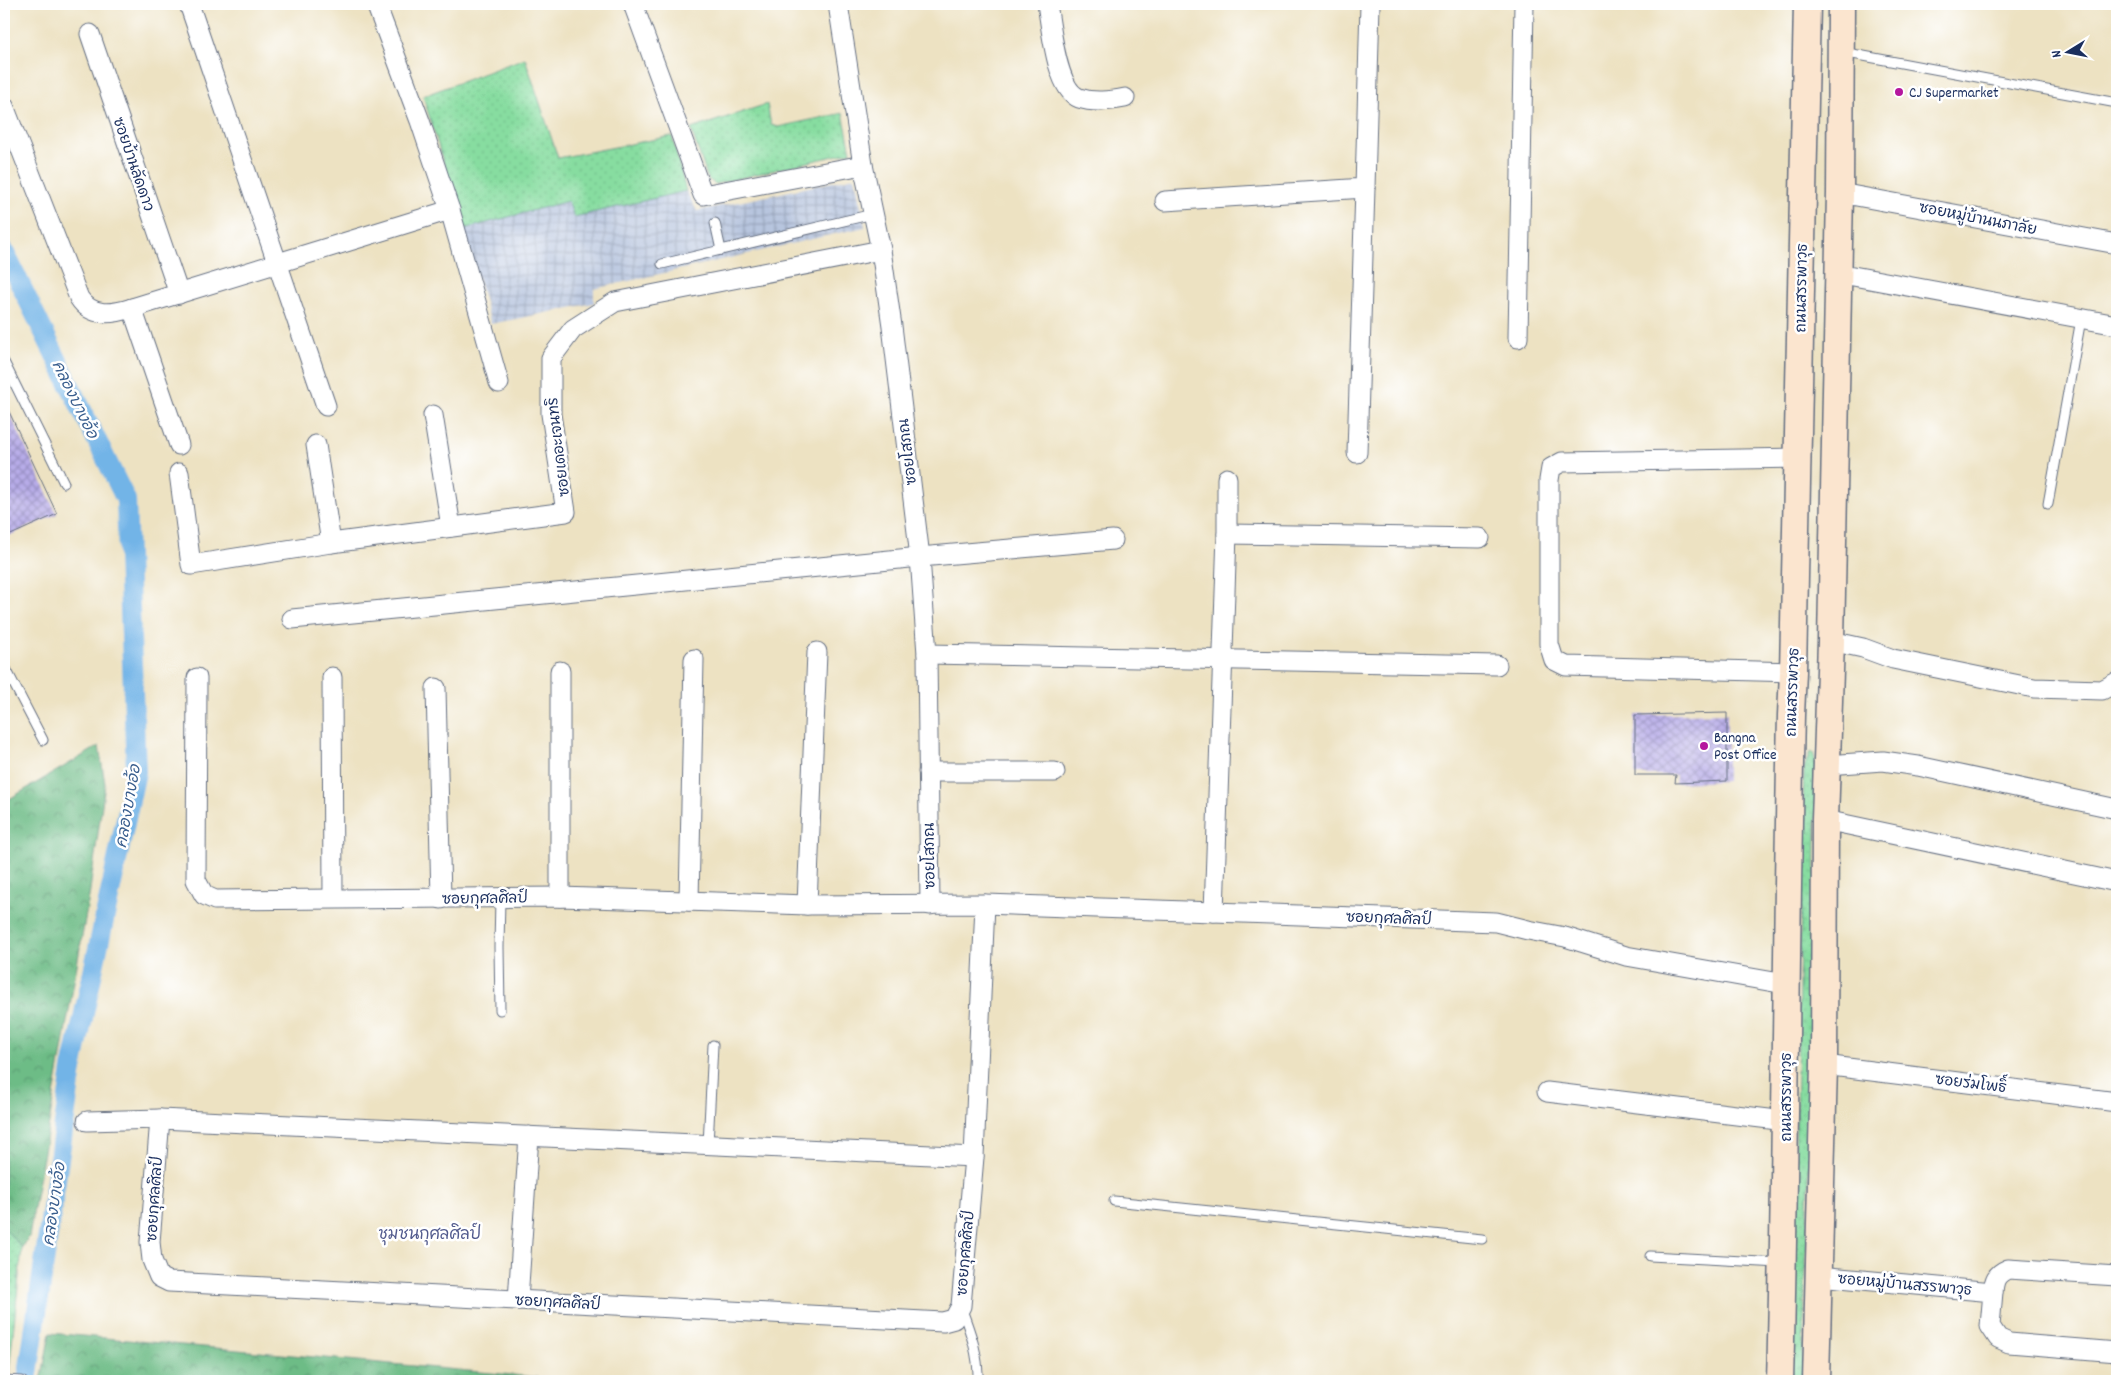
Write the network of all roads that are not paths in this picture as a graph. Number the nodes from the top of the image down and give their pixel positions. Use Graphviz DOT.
graph roads {
  1 [pos="189,4"];
  2 [pos="376,4"];
  3 [pos="633,4"];
  4 [pos="838,4"];
  5 [pos="1047,4"];
  6 [pos="1370,4"];
  7 [pos="1524,4"];
  8 [pos="1807,4"];
  9 [pos="1841,4"];
  10 [pos="90,34"];
  11 [pos="1841,52"];
  12 [pos="1125,98"];
  13 [pos="2117,103"];
  14 [pos="4,106"];
  15 [pos="863,165"];
  16 [pos="1365,188"];
  17 [pos="1840,193"];
  18 [pos="1165,201"];
  19 [pos="450,210"];
  20 [pos="873,214"];
  21 [pos="715,223"];
  22 [pos="2117,244"];
  23 [pos="721,250"];
  24 [pos="881,250"];
  25 [pos="277,263"];
  26 [pos="662,264"];
  27 [pos="1837,273"];
  28 [pos="179,294"];
  29 [pos="132,308"];
  30 [pos="2080,319"];
  31 [pos="2117,325"];
  32 [pos="1518,338"];
  33 [pos="4,362"];
  34 [pos="498,383"];
  35 [pos="326,406"];
  36 [pos="433,415"];
  37 [pos="179,444"];
  38 [pos="316,445"];
  39 [pos="1357,453"];
  40 [pos="1797,458"];
  41 [pos="179,473"];
  42 [pos="1226,478"];
  43 [pos="64,483"];
  44 [pos="2048,504"];
  45 [pos="452,527"];
  46 [pos="1227,534"];
  47 [pos="1480,538"];
  48 [pos="1113,540"];
  49 [pos="331,543"];
  50 [pos="920,557"];
  51 [pos="292,620"];
  52 [pos="1831,641"];
  53 [pos="817,652"];
  54 [pos="927,654"];
  55 [pos="1223,658"];
  56 [pos="694,659"];
  57 [pos="4,665"];
  58 [pos="1497,665"];
  59 [pos="560,671"];
  60 [pos="1793,672"];
  61 [pos="332,677"];
  62 [pos="197,678"];
  63 [pos="2117,682"];
  64 [pos="436,688"];
  65 [pos="1829,714"];
  66 [pos="1791,715"];
  67 [pos="43,740"];
  68 [pos="1827,765"];
  69 [pos="928,772"];
  70 [pos="1055,772"];
  71 [pos="2117,809"];
  72 [pos="1825,820"];
  73 [pos="2117,882"];
  74 [pos="560,897"];
  75 [pos="333,898"];
  76 [pos="500,898"];
  77 [pos="440,899"];
  78 [pos="689,901"];
  79 [pos="985,904"];
  80 [pos="807,905"];
  81 [pos="930,905"];
  82 [pos="1214,912"];
  83 [pos="1785,984"];
  84 [pos="500,1010"];
  85 [pos="713,1045"];
  86 [pos="1824,1065"];
  87 [pos="1547,1092"];
  88 [pos="2117,1102"];
  89 [pos="160,1119"];
  90 [pos="87,1121"];
  91 [pos="1786,1121"];
  92 [pos="529,1136"];
  93 [pos="708,1145"];
  94 [pos="974,1157"];
  95 [pos="1114,1201"];
  96 [pos="1482,1239"];
  97 [pos="1650,1256"];
  98 [pos="1783,1263"];
  99 [pos="1818,1276"];
  100 [pos="2117,1276"];
  101 [pos="1993,1292"];
  102 [pos="518,1300"];
  103 [pos="961,1306"];
  104 [pos="2117,1352"];
  105 [pos="4,1380"];
  106 [pos="22,1381"];
  107 [pos="978,1381"];
  108 [pos="1780,1381"];
  109 [pos="1816,1381"];
  1 -- 25 [label="street"];
  2 -- 19 [label="street"];
  3 -- 15 [label="street"];
  4 -- 15 [label="street, ซอยโสภณ"];
  5 -- 12 [label="street"];
  6 -- 16 [label="street"];
  7 -- 32 [label="street"];
  8 -- 40 [label="main road, ถนนสรรพาวุธ"];
  9 -- 11 [label="main road"];
  10 -- 28 [label="street, ซอยบ้านลัดดาว"];
  11 -- 13 [label="lane"];
  11 -- 17 [label="main road"];
  14 -- 29 [label="street"];
  15 -- 20 [label="street, ซอยโสภณ"];
  16 -- 18 [label="street"];
  16 -- 39 [label="street"];
  17 -- 22 [label="street, ซอยหมู่บ้านนภาลัย"];
  17 -- 27 [label="main road"];
  19 -- 25 [label="street"];
  19 -- 34 [label="street"];
  20 -- 23 [label="lane"];
  20 -- 24 [label="street, ซอยโสภณ"];
  21 -- 23 [label="lane"];
  23 -- 26 [label="lane"];
  24 -- 45 [label="street, ซอยเดอะเจนทริ"];
  24 -- 50 [label="street, ซอยโสภณ"];
  25 -- 28 [label="street"];
  25 -- 35 [label="street"];
  27 -- 30 [label="street"];
  27 -- 52 [label="main road"];
  28 -- 29 [label="street"];
  29 -- 37 [label="street"];
  30 -- 31 [label="street"];
  30 -- 44 [label="lane"];
  33 -- 43 [label="lane"];
  36 -- 45 [label="street"];
  38 -- 49 [label="street"];
  40 -- 60 [label="main road, ถนนสรรพาวุธ"];
  40 -- 60 [label="street"];
  41 -- 49 [label="street, ซอยเดอะเจนทริ"];
  42 -- 46 [label="street"];
  45 -- 49 [label="street, ซอยเดอะเจนทริ"];
  46 -- 47 [label="street"];
  46 -- 55 [label="street"];
  48 -- 50 [label="street"];
  50 -- 51 [label="street"];
  50 -- 54 [label="street, ซอยโสภณ"];
  52 -- 63 [label="street"];
  52 -- 65 [label="main road"];
  53 -- 80 [label="street"];
  54 -- 55 [label="street"];
  54 -- 69 [label="street, ซอยโสภณ"];
  55 -- 58 [label="street"];
  55 -- 82 [label="street"];
  56 -- 78 [label="street"];
  57 -- 67 [label="lane"];
  59 -- 74 [label="street"];
  60 -- 66 [label="main road, ถนนสรรพาวุธ"];
  61 -- 75 [label="street"];
  62 -- 75 [label="street, ซอยกุศลศิลป์"];
  64 -- 77 [label="street"];
  65 -- 66 [label="main road"];
  65 -- 68 [label="main road"];
  66 -- 83 [label="main road, ถนนสรรพาวุธ"];
  68 -- 71 [label="street"];
  68 -- 72 [label="main road"];
  69 -- 70 [label="street"];
  69 -- 81 [label="street, ซอยโสภณ"];
  72 -- 73 [label="street"];
  72 -- 86 [label="main road"];
  74 -- 76 [label="street, ซอยกุศลศิลป์"];
  74 -- 78 [label="street, ซอยกุศลศิลป์"];
  75 -- 77 [label="street, ซอยกุศลศิลป์"];
  76 -- 77 [label="street, ซอยกุศลศิลป์"];
  76 -- 84 [label="lane"];
  78 -- 80 [label="street, ซอยกุศลศิลป์"];
  79 -- 81 [label="street, ซอยกุศลศิลป์"];
  79 -- 82 [label="street, ซอยกุศลศิลป์"];
  79 -- 94 [label="street, ซอยกุศลศิลป์"];
  80 -- 81 [label="street, ซอยกุศลศิลป์"];
  82 -- 83 [label="street, ซอยกุศลศิลป์"];
  83 -- 91 [label="main road, ถนนสรรพาวุธ"];
  85 -- 93 [label="lane"];
  86 -- 88 [label="street, ซอยร่มโพธิ์"];
  86 -- 99 [label="main road"];
  87 -- 91 [label="street"];
  89 -- 90 [label="street"];
  89 -- 92 [label="street"];
  89 -- 102 [label="street, ซอยกุศลศิลป์"];
  91 -- 98 [label="main road, ถนนสรรพาวุธ"];
  92 -- 93 [label="street"];
  92 -- 102 [label="street"];
  93 -- 94 [label="street"];
  94 -- 103 [label="street, ซอยกุศลศิลป์"];
  95 -- 96 [label="lane"];
  97 -- 98 [label="lane"];
  98 -- 108 [label="main road, ถนนสรรพาวุธ"];
  99 -- 101 [label="street, ซอยหมู่บ้านสรรพาวุธ"];
  99 -- 109 [label="main road"];
  100 -- 101 [label="street, ซอยหมู่บ้านสรรพาวุธ"];
  101 -- 104 [label="street, ซอยหมู่บ้านสรรพาวุธ"];
  102 -- 103 [label="street, ซอยกุศลศิลป์"];
  103 -- 107 [label="lane"];
  105 -- 106 [label="lane"];
}
